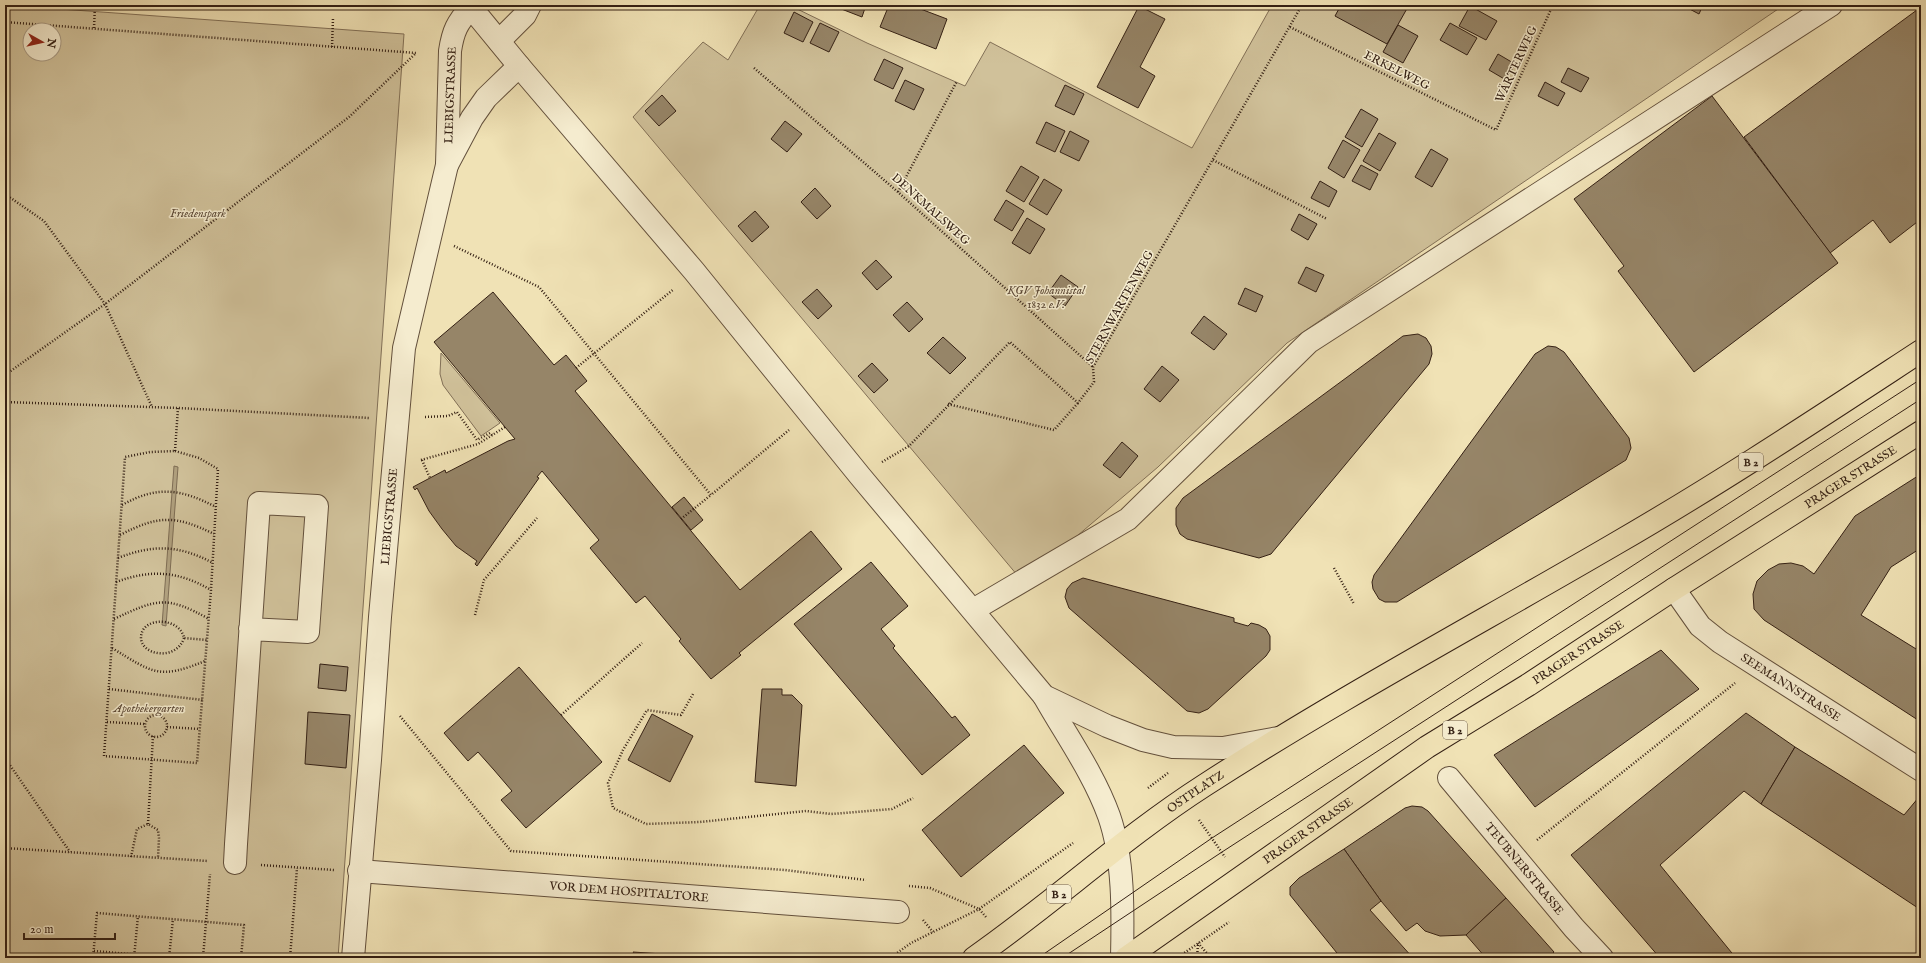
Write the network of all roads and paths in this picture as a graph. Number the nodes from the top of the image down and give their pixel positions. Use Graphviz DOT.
graph roads {
  1 [pos="95,5"];
  2 [pos="530,5"];
  3 [pos="1302,5"];
  4 [pos="1553,5"];
  5 [pos="1831,5"];
  6 [pos="470,6"];
  7 [pos="333,18"];
  8 [pos="5,22"];
  9 [pos="1290,27"];
  10 [pos="94,28"];
  11 [pos="499,40"];
  12 [pos="332,47"];
  13 [pos="519,66"];
  14 [pos="754,68"];
  15 [pos="957,81"];
  16 [pos="1496,130"];
  17 [pos="1213,160"];
  18 [pos="448,165"];
  19 [pos="898,192"];
  20 [pos="5,194"];
  21 [pos="1327,219"];
  22 [pos="430,236"];
  23 [pos="694,271"];
  24 [pos="105,304"];
  25 [pos="1921,351"];
  26 [pos="593,354"];
  27 [pos="1093,367"];
  28 [pos="576,368"];
  29 [pos="5,375"];
  30 [pos="5,402"];
  31 [pos="1078,403"];
  32 [pos="947,404"];
  33 [pos="152,407"];
  34 [pos="178,408"];
  35 [pos="810,414"];
  36 [pos="368,418"];
  37 [pos="399,419"];
  38 [pos="505,428"];
  39 [pos="1921,432"];
  40 [pos="492,435"];
  41 [pos="175,451"];
  42 [pos="395,460"];
  43 [pos="422,460"];
  44 [pos="860,476"];
  45 [pos="430,478"];
  46 [pos="710,495"];
  47 [pos="122,505"];
  48 [pos="216,507"];
  49 [pos="537,518"];
  50 [pos="681,519"];
  51 [pos="214,534"];
  52 [pos="120,535"];
  53 [pos="118,558"];
  54 [pos="213,563"];
  55 [pos="1334,568"];
  56 [pos="116,582"];
  57 [pos="1674,589"];
  58 [pos="211,590"];
  59 [pos="1354,604"];
  60 [pos="973,610"];
  61 [pos="475,615"];
  62 [pos="114,619"];
  63 [pos="209,619"];
  64 [pos="250,628"];
  65 [pos="184,638"];
  66 [pos="207,640"];
  67 [pos="642,643"];
  68 [pos="112,648"];
  69 [pos="206,661"];
  70 [pos="1757,665"];
  71 [pos="376,686"];
  72 [pos="109,689"];
  73 [pos="693,694"];
  74 [pos="1044,696"];
  75 [pos="203,700"];
  76 [pos="561,715"];
  77 [pos="107,722"];
  78 [pos="145,724"];
  79 [pos="167,727"];
  80 [pos="200,729"];
  81 [pos="153,736"];
  82 [pos="1278,738"];
  83 [pos="5,758"];
  84 [pos="152,759"];
  85 [pos="1921,770"];
  86 [pos="1169,773"];
  87 [pos="1449,778"];
  88 [pos="1148,788"];
  89 [pos="913,798"];
  90 [pos="1199,820"];
  91 [pos="148,824"];
  92 [pos="1073,843"];
  93 [pos="5,848"];
  94 [pos="1116,848"];
  95 [pos="71,853"];
  96 [pos="131,857"];
  97 [pos="1515,857"];
  98 [pos="158,858"];
  99 [pos="211,862"];
  100 [pos="235,863"];
  101 [pos="297,868"];
  102 [pos="1235,871"];
  103 [pos="359,872"];
  104 [pos="869,881"];
  105 [pos="907,886"];
  106 [pos="979,909"];
  107 [pos="898,912"];
  108 [pos="138,916"];
  109 [pos="173,919"];
  110 [pos="206,922"];
  111 [pos="1198,943"];
  112 [pos="94,951"];
  113 [pos="134,956"];
  114 [pos="93,958"];
  115 [pos="169,958"];
  116 [pos="176,958"];
  117 [pos="203,958"];
  118 [pos="241,958"];
  119 [pos="290,958"];
  120 [pos="353,958"];
  121 [pos="890,958"];
  122 [pos="974,958"];
  123 [pos="1122,958"];
  124 [pos="1126,958"];
  125 [pos="1177,958"];
  126 [pos="1197,958"];
  127 [pos="1212,958"];
  128 [pos="1602,958"];
  1 -- 10 [label="path"];
  2 -- 11 [label="street"];
  3 -- 9 [label="path, STERNWARTENWEG"];
  4 -- 16 [label="path, WÄRTERWEG"];
  5 -- 60 [label="street"];
  6 -- 11 [label="street"];
  6 -- 18 [label="street, LIEBIGSTRASSE"];
  7 -- 12 [label="path"];
  8 -- 10 [label="path"];
  9 -- 16 [label="path, ERKELWEG"];
  9 -- 17 [label="path, STERNWARTENWEG"];
  10 -- 12 [label="path"];
  11 -- 13 [label="street"];
  12 -- 24 [label="path"];
  13 -- 18 [label="street, LIEBIGSTRASSE"];
  13 -- 23 [label="street"];
  14 -- 19 [label="path, DENKMALSWEG"];
  15 -- 19 [label="path"];
  17 -- 21 [label="path"];
  17 -- 27 [label="path, STERNWARTENWEG"];
  18 -- 22 [label="street, LIEBIGSTRASSE"];
  19 -- 27 [label="path, DENKMALSWEG"];
  20 -- 24 [label="path"];
  22 -- 26 [label="path"];
  22 -- 37 [label="street, LIEBIGSTRASSE"];
  23 -- 26 [label="path"];
  23 -- 35 [label="street"];
  24 -- 29 [label="path"];
  24 -- 33 [label="path"];
  25 -- 82 [label="main road, B 2"];
  26 -- 28 [label="path"];
  26 -- 46 [label="path"];
  27 -- 31 [label="path, STERNWARTENWEG"];
  30 -- 33 [label="path"];
  31 -- 32 [label="path, STERNWARTENWEG"];
  31 -- 32 [label="path"];
  32 -- 44 [label="path"];
  33 -- 34 [label="path"];
  34 -- 36 [label="path"];
  34 -- 41 [label="path"];
  35 -- 44 [label="street"];
  35 -- 46 [label="path"];
  37 -- 40 [label="path"];
  37 -- 42 [label="street, LIEBIGSTRASSE"];
  38 -- 40 [label="path"];
  39 -- 57 [label="main road, PRAGER STRASSE / B 2"];
  40 -- 43 [label="path"];
  41 -- 47 [label="path"];
  41 -- 48 [label="path"];
  42 -- 43 [label="path"];
  42 -- 71 [label="street, LIEBIGSTRASSE"];
  43 -- 45 [label="path"];
  44 -- 60 [label="street"];
  46 -- 50 [label="path"];
  47 -- 48 [label="path"];
  47 -- 52 [label="path"];
  48 -- 51 [label="path"];
  49 -- 61 [label="path"];
  51 -- 52 [label="path"];
  51 -- 54 [label="path"];
  52 -- 53 [label="path"];
  53 -- 54 [label="path"];
  53 -- 56 [label="path"];
  54 -- 58 [label="path"];
  55 -- 59 [label="path"];
  56 -- 58 [label="path"];
  56 -- 62 [label="path"];
  57 -- 70 [label="street, SEEMANNSTRASSE"];
  57 -- 102 [label="main road, PRAGER STRASSE / B 2"];
  58 -- 63 [label="path"];
  60 -- 74 [label="street"];
  62 -- 63 [label="path"];
  62 -- 68 [label="path"];
  63 -- 66 [label="path"];
  64 -- 64 [label="street"];
  64 -- 100 [label="street"];
  65 -- 65 [label="path"];
  65 -- 66 [label="path"];
  66 -- 69 [label="path"];
  67 -- 76 [label="path"];
  68 -- 69 [label="path"];
  68 -- 72 [label="path"];
  69 -- 75 [label="path"];
  70 -- 85 [label="street, SEEMANNSTRASSE"];
  70 -- 97 [label="path"];
  71 -- 103 [label="street, LIEBIGSTRASSE"];
  71 -- 104 [label="path"];
  72 -- 75 [label="path"];
  72 -- 77 [label="path"];
  73 -- 89 [label="path"];
  74 -- 82 [label="street"];
  74 -- 94 [label="street"];
  75 -- 80 [label="path"];
  77 -- 78 [label="path"];
  77 -- 84 [label="path"];
  78 -- 79 [label="path"];
  78 -- 81 [label="path"];
  79 -- 80 [label="path"];
  79 -- 81 [label="path"];
  80 -- 84 [label="path"];
  81 -- 84 [label="path"];
  82 -- 94 [label="main road, OSTPLATZ / B 2"];
  83 -- 95 [label="path"];
  84 -- 91 [label="path"];
  86 -- 88 [label="path"];
  87 -- 97 [label="street, TEUBNERSTRASSE"];
  90 -- 102 [label="path"];
  91 -- 96 [label="path"];
  91 -- 98 [label="path"];
  92 -- 106 [label="path"];
  93 -- 95 [label="path"];
  94 -- 122 [label="main road, OSTPLATZ / B 2"];
  94 -- 123 [label="street"];
  95 -- 96 [label="path"];
  96 -- 98 [label="path"];
  97 -- 128 [label="street, TEUBNERSTRASSE"];
  98 -- 99 [label="path"];
  99 -- 100 [label="path"];
  99 -- 110 [label="path"];
  100 -- 101 [label="path"];
  101 -- 103 [label="path"];
  101 -- 119 [label="path"];
  102 -- 124 [label="main road, B 2"];
  103 -- 107 [label="street, VOR DEM HOSPITALTORE"];
  103 -- 120 [label="street, LIEBIGSTRASSE"];
  105 -- 106 [label="path"];
  106 -- 121 [label="path"];
  108 -- 109 [label="path"];
  108 -- 112 [label="path"];
  108 -- 113 [label="path"];
  109 -- 110 [label="path"];
  109 -- 115 [label="path"];
  110 -- 117 [label="path"];
  110 -- 118 [label="path"];
  111 -- 125 [label="path"];
  111 -- 126 [label="path"];
  111 -- 127 [label="path"];
  112 -- 113 [label="path"];
  112 -- 114 [label="path"];
  113 -- 115 [label="path"];
  115 -- 116 [label="path"];
}
